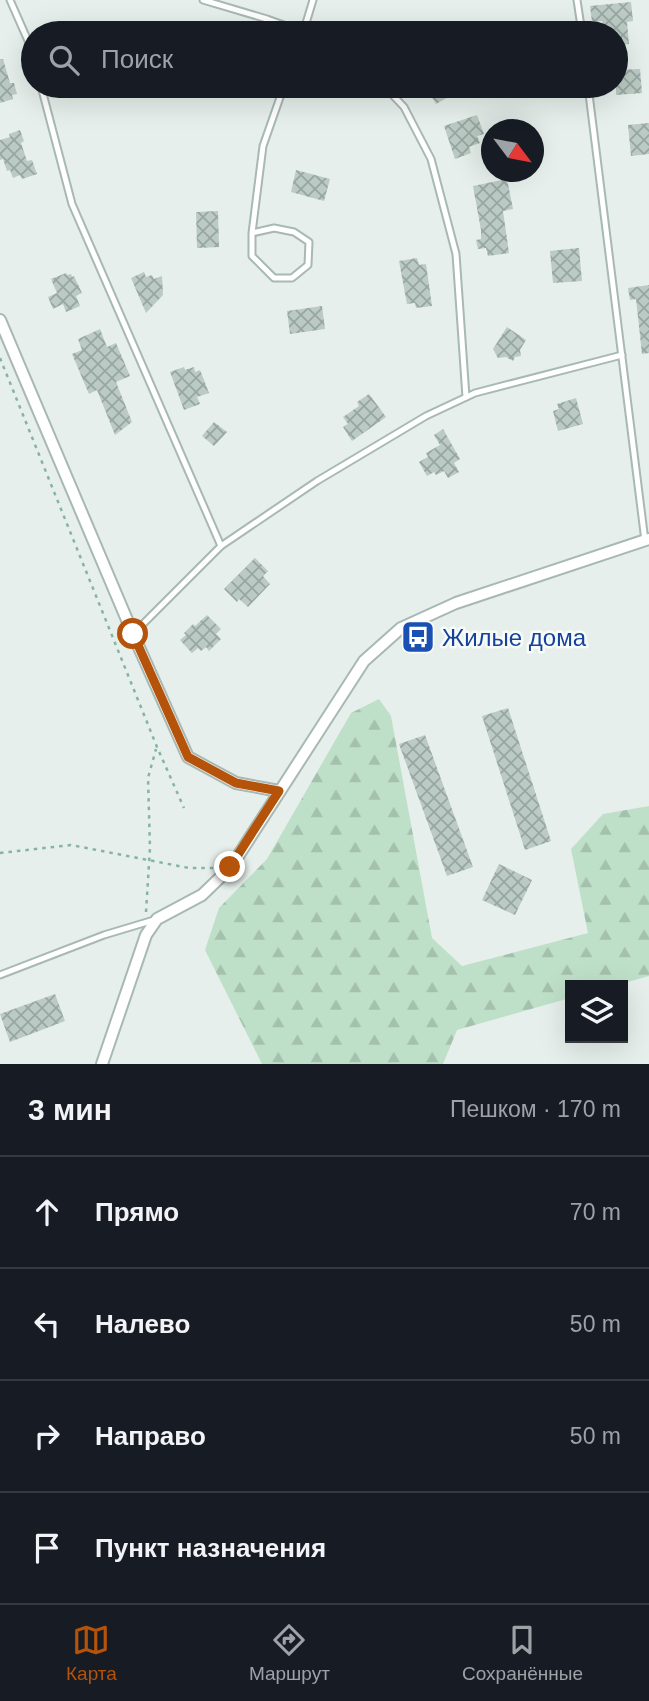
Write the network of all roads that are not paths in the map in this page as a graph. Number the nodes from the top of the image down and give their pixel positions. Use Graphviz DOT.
graph roads {
  1 [pos="12,0"];
  2 [pos="203,0"];
  3 [pos="313,0"];
  4 [pos="578,0"];
  5 [pos="267,21"];
  6 [pos="307,21"];
  7 [pos="581,21"];
  8 [pos="21,26"];
  9 [pos="44,98"];
  10 [pos="280,98"];
  11 [pos="395,98"];
  12 [pos="590,98"];
  13 [pos="252,233"];
  14 [pos="0,320"];
  15 [pos="622,355"];
  16 [pos="466,397"];
  17 [pos="647,540"];
  18 [pos="221,546"];
  19 [pos="133,634"];
  20 [pos="279,791"];
  21 [pos="157,919"];
  22 [pos="0,975"];
  23 [pos="102,1064"];
  1 -- 8 [label="lane"];
  2 -- 5 [label="lane"];
  3 -- 6 [label="lane"];
  4 -- 7 [label="lane"];
  9 -- 18 [label="lane"];
  10 -- 13 [label="lane"];
  11 -- 16 [label="lane"];
  12 -- 15 [label="lane"];
  13 -- 13 [label="lane"];
  14 -- 19 [label="street"];
  15 -- 16 [label="lane"];
  15 -- 17 [label="lane"];
  16 -- 18 [label="lane"];
  17 -- 20 [label="street"];
  18 -- 19 [label="lane"];
  19 -- 20 [label="street"];
  20 -- 21 [label="street"];
  21 -- 22 [label="lane"];
  21 -- 23 [label="street"];
}
